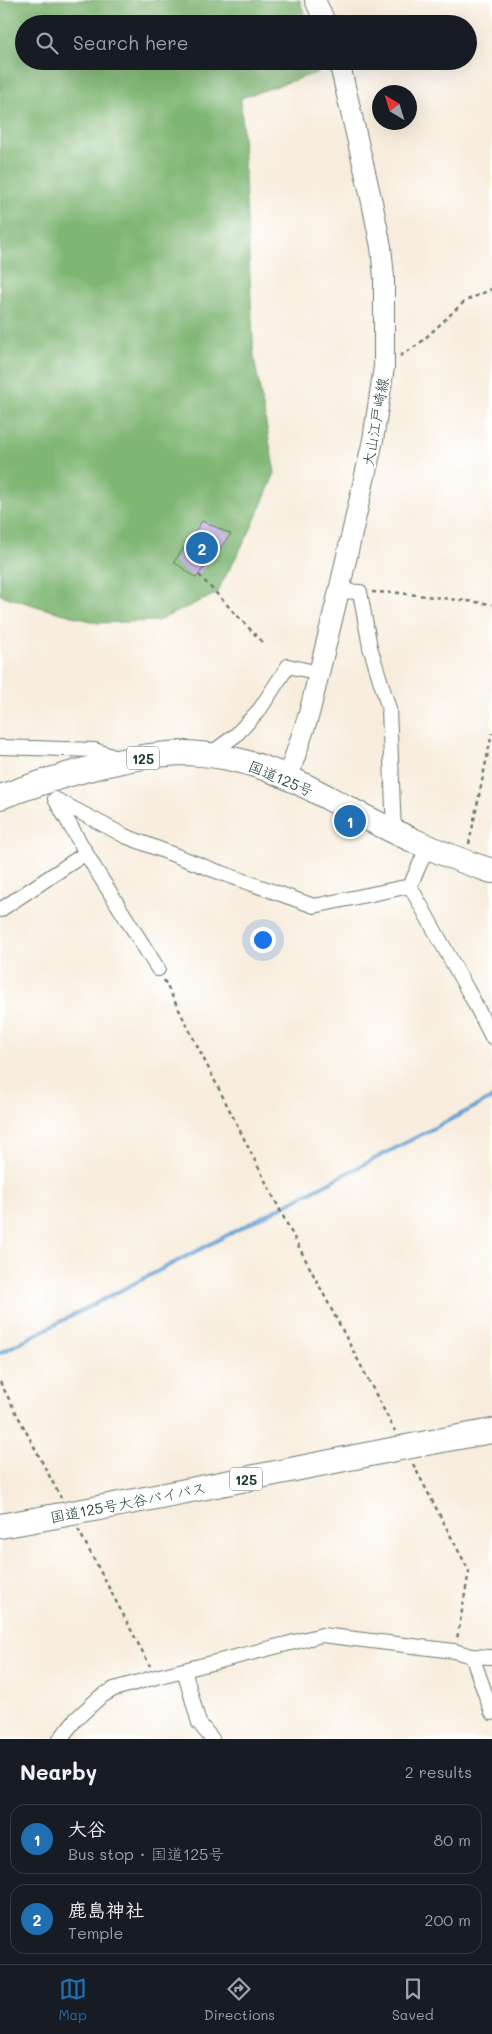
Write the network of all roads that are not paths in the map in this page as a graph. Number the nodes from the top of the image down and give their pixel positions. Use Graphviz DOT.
graph roads {
  1 [pos="315,0"];
  2 [pos="322,15"];
  3 [pos="341,70"];
  4 [pos="339,591"];
  5 [pos="319,673"];
  6 [pos="0,747"];
  7 [pos="209,755"];
  8 [pos="126,761"];
  9 [pos="288,777"];
  10 [pos="50,790"];
  11 [pos="0,797"];
  12 [pos="394,832"];
  13 [pos="426,848"];
  14 [pos="86,853"];
  15 [pos="492,871"];
  16 [pos="410,886"];
  17 [pos="0,910"];
  18 [pos="158,969"];
  19 [pos="492,1037"];
  20 [pos="492,1431"];
  21 [pos="0,1526"];
  22 [pos="472,1656"];
  23 [pos="492,1657"];
  24 [pos="184,1670"];
  25 [pos="492,1713"];
  26 [pos="60,1739"];
  27 [pos="212,1739"];
  1 -- 2 [label="main road"];
  3 -- 4 [label="main road, 大山江戸崎線"];
  4 -- 5 [label="main road, 大山江戸崎線"];
  4 -- 12 [label="street"];
  5 -- 7 [label="street"];
  5 -- 9 [label="main road, 大山江戸崎線"];
  6 -- 8 [label="street"];
  7 -- 8 [label="highway, 国道125号 / 125"];
  7 -- 9 [label="highway, 国道125号 / 125"];
  8 -- 10 [label="highway, 国道125号 / 125"];
  9 -- 12 [label="highway, 国道125号 / 125"];
  10 -- 11 [label="highway, 国道125号 / 125"];
  10 -- 14 [label="street"];
  10 -- 16 [label="street"];
  12 -- 13 [label="highway, 国道125号 / 125"];
  13 -- 15 [label="highway, 国道125号 / 125"];
  13 -- 16 [label="street"];
  14 -- 17 [label="street"];
  14 -- 18 [label="street"];
  16 -- 19 [label="street"];
  20 -- 21 [label="highway, 国道125号大谷バイパス / 125"];
  22 -- 23 [label="street"];
  22 -- 24 [label="street"];
  22 -- 25 [label="street"];
  24 -- 26 [label="street"];
  24 -- 27 [label="street"];
}
